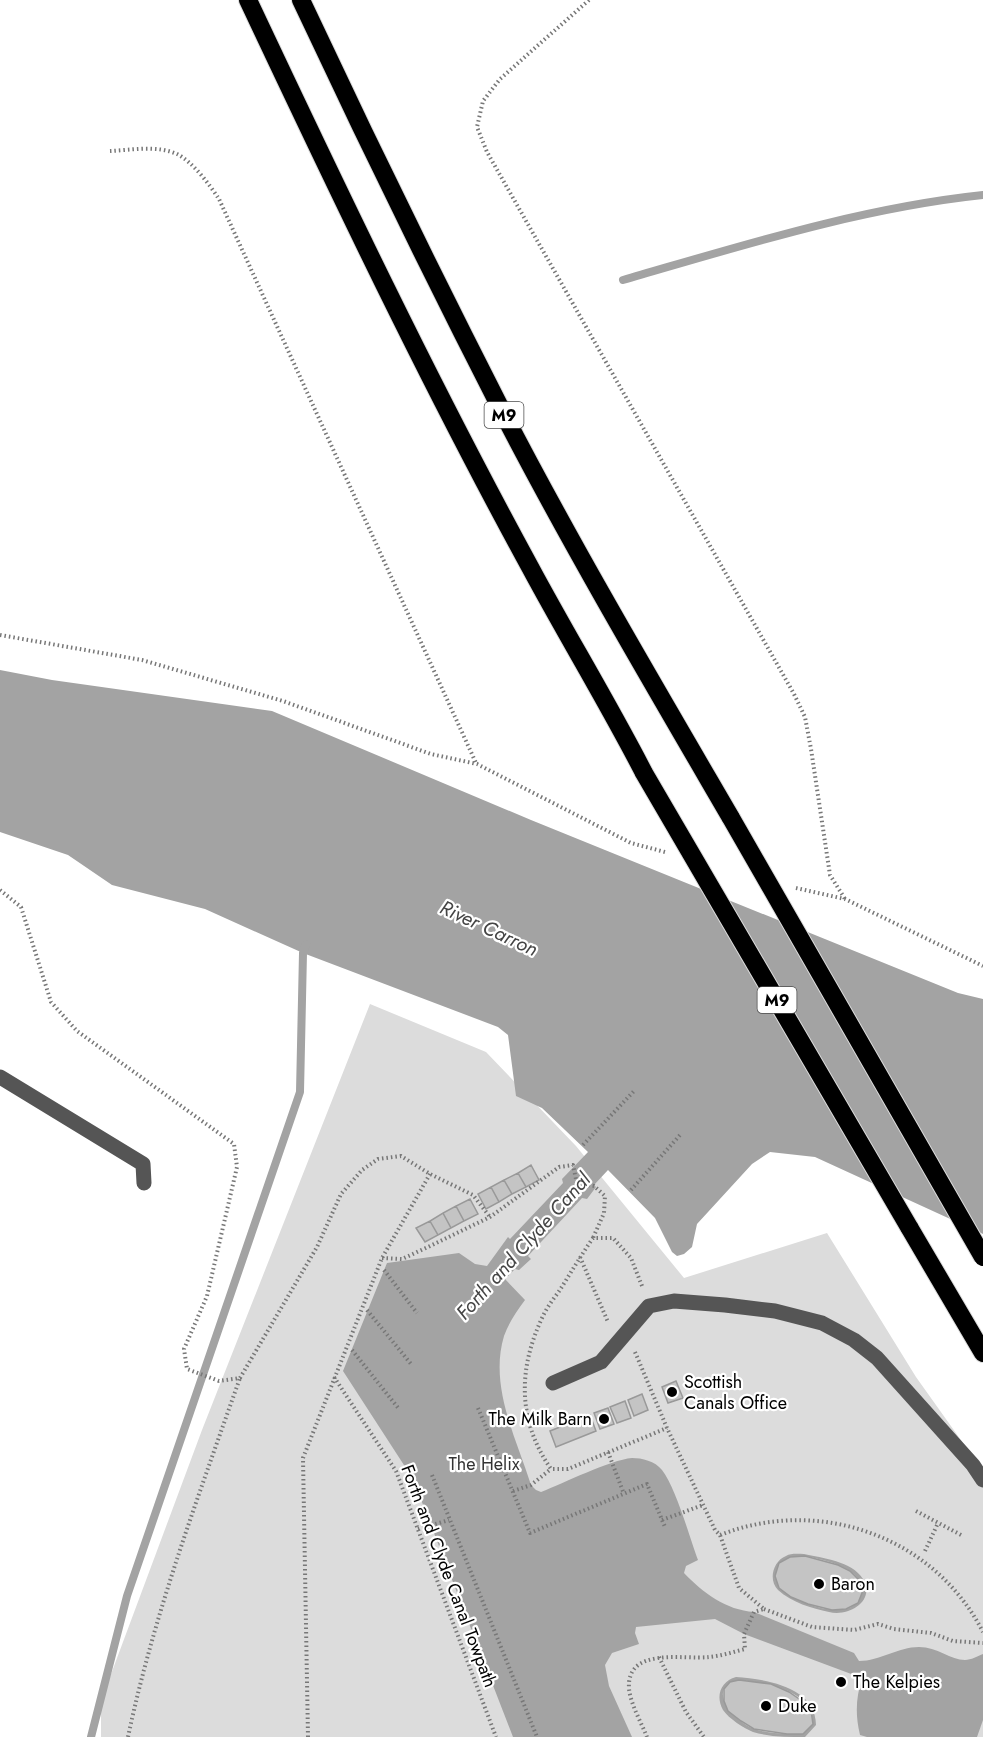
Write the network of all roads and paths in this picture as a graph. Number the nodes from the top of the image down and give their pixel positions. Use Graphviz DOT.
graph roads {
  1 [pos="248,0"];
  2 [pos="300,0"];
  3 [pos="589,0"];
  4 [pos="110,151"];
  5 [pos="0,635"];
  6 [pos="0,890"];
  7 [pos="983,966"];
  8 [pos="0,1077"];
  9 [pos="635,1090"];
  10 [pos="680,1136"];
  11 [pos="583,1144"];
  12 [pos="430,1174"];
  13 [pos="144,1183"];
  14 [pos="631,1190"];
  15 [pos="490,1217"];
  16 [pos="593,1238"];
  17 [pos="580,1257"];
  18 [pos="983,1257"];
  19 [pos="382,1258"];
  20 [pos="384,1270"];
  21 [pos="368,1310"];
  22 [pos="417,1313"];
  23 [pos="620,1340"];
  24 [pos="352,1350"];
  25 [pos="983,1353"];
  26 [pos="411,1364"];
  27 [pos="334,1377"];
  28 [pos="240,1378"];
  29 [pos="553,1383"];
  30 [pos="478,1408"];
  31 [pos="399,1409"];
  32 [pos="608,1452"];
  33 [pos="551,1469"];
  34 [pos="432,1475"];
  35 [pos="983,1480"];
  36 [pos="513,1491"];
  37 [pos="624,1494"];
  38 [pos="704,1505"];
  39 [pos="916,1511"];
  40 [pos="449,1520"];
  41 [pos="662,1520"];
  42 [pos="938,1523"];
  43 [pos="665,1527"];
  44 [pos="418,1529"];
  45 [pos="720,1534"];
  46 [pos="963,1536"];
  47 [pos="925,1551"];
  48 [pos="764,1609"];
  49 [pos="983,1632"];
  50 [pos="983,1643"];
  51 [pos="659,1657"];
  52 [pos="128,1737"];
  53 [pos="308,1737"];
  54 [pos="496,1737"];
  55 [pos="537,1737"];
  56 [pos="647,1737"];
  57 [pos="704,1737"];
  1 -- 25 [label="highway, M9, bridge"];
  2 -- 18 [label="highway, M9, bridge"];
  3 -- 7 [label="path"];
  4 -- 5 [label="path"];
  6 -- 28 [label="path"];
  8 -- 13 [label="lane"];
  9 -- 11 [label="path"];
  10 -- 14 [label="path"];
  12 -- 15 [label="path"];
  12 -- 19 [label="path"];
  12 -- 28 [label="path"];
  15 -- 16 [label="path"];
  15 -- 19 [label="path"];
  17 -- 23 [label="path"];
  19 -- 27 [label="path"];
  20 -- 22 [label="path"];
  21 -- 26 [label="path"];
  23 -- 29 [label="lane"];
  23 -- 35 [label="lane"];
  23 -- 38 [label="path"];
  24 -- 31 [label="path"];
  27 -- 44 [label="path, Forth and Clyde Canal Towpath"];
  27 -- 53 [label="path"];
  28 -- 52 [label="path"];
  30 -- 36 [label="path"];
  32 -- 37 [label="path"];
  33 -- 36 [label="path"];
  34 -- 40 [label="path"];
  36 -- 37 [label="path"];
  37 -- 41 [label="path"];
  38 -- 41 [label="path"];
  38 -- 45 [label="path"];
  39 -- 42 [label="path"];
  40 -- 44 [label="path"];
  40 -- 55 [label="path"];
  41 -- 43 [label="path"];
  42 -- 46 [label="path"];
  42 -- 47 [label="path"];
  44 -- 54 [label="path, Forth and Clyde Canal Towpath"];
  45 -- 48 [label="path"];
  45 -- 49 [label="path"];
  48 -- 50 [label="path"];
  48 -- 51 [label="path"];
  51 -- 56 [label="path"];
  51 -- 57 [label="path"];
}
